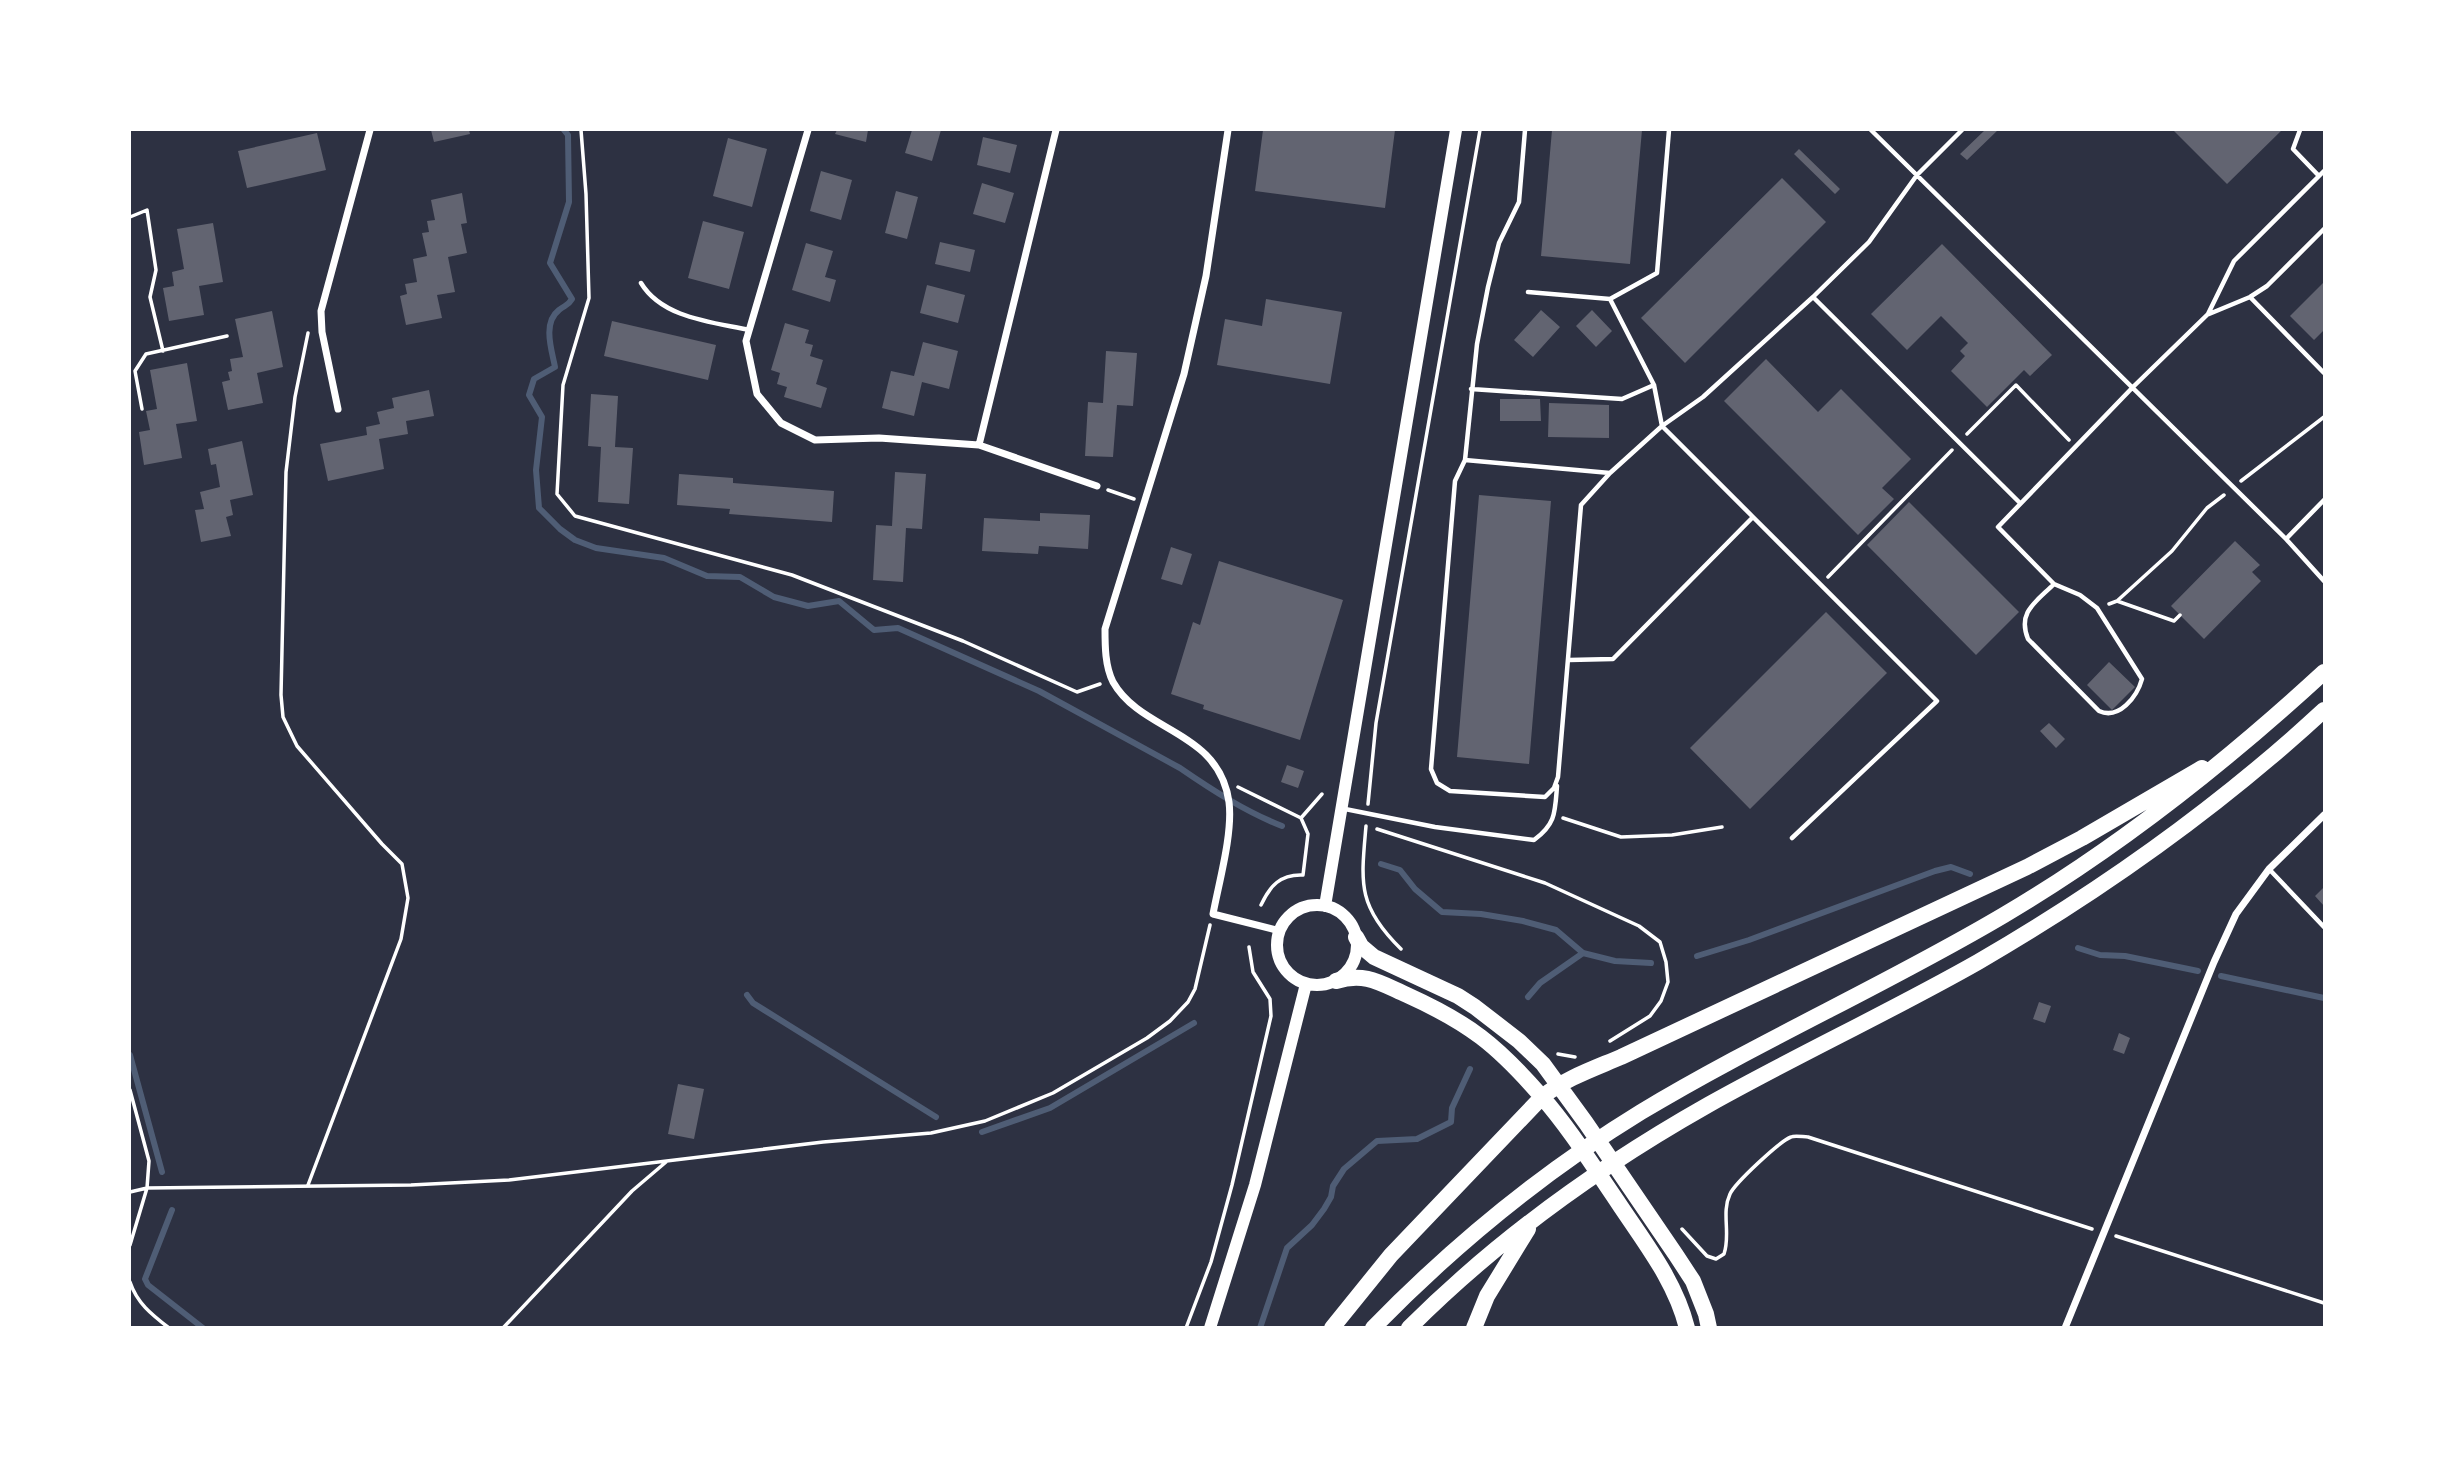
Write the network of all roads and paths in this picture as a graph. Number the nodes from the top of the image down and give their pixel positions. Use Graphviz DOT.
graph roads {
  1 [pos="370,130"];
  2 [pos="581,130"];
  3 [pos="808,130"];
  4 [pos="1056,130"];
  5 [pos="1228,130"];
  6 [pos="1456,130"];
  7 [pos="1480,130"];
  8 [pos="1525,130"];
  9 [pos="1669,130"];
  10 [pos="1871,130"];
  11 [pos="1962,130"];
  12 [pos="2300,130"];
  13 [pos="2325,171"];
  14 [pos="1917,174"];
  15 [pos="2319,176"];
  16 [pos="130,217"];
  17 [pos="2325,229"];
  18 [pos="641,283"];
  19 [pos="1528,292"];
  20 [pos="1814,297"];
  21 [pos="2250,297"];
  22 [pos="1610,299"];
  23 [pos="321,311"];
  24 [pos="2208,314"];
  25 [pos="749,330"];
  26 [pos="227,336"];
  27 [pos="163,351"];
  28 [pos="2325,373"];
  29 [pos="1654,385"];
  30 [pos="2133,387"];
  31 [pos="1471,389"];
  32 [pos="142,409"];
  33 [pos="338,409"];
  34 [pos="2325,417"];
  35 [pos="1662,426"];
  36 [pos="1959,442"];
  37 [pos="979,445"];
  38 [pos="2075,446"];
  39 [pos="1465,460"];
  40 [pos="1609,473"];
  41 [pos="1097,486"];
  42 [pos="2234,487"];
  43 [pos="2325,500"];
  44 [pos="1146,503"];
  45 [pos="2020,503"];
  46 [pos="1753,517"];
  47 [pos="2286,539"];
  48 [pos="2325,581"];
  49 [pos="1821,584"];
  50 [pos="2054,584"];
  51 [pos="2118,601"];
  52 [pos="2097,608"];
  53 [pos="2180,615"];
  54 [pos="1569,660"];
  55 [pos="2325,672"];
  56 [pos="1112,681"];
  57 [pos="2325,710"];
  58 [pos="2248,741"];
  59 [pos="1558,777"];
  60 [pos="1224,780"];
  61 [pos="1322,794"];
  62 [pos="1340,808"];
  63 [pos="1367,813"];
  64 [pos="1555,815"];
  65 [pos="2325,815"];
  66 [pos="1301,818"];
  67 [pos="1365,827"];
  68 [pos="1722,827"];
  69 [pos="1792,838"];
  70 [pos="2269,869"];
  71 [pos="1362,881"];
  72 [pos="1261,905"];
  73 [pos="1325,906"];
  74 [pos="1213,914"];
  75 [pos="2325,927"];
  76 [pos="1280,931"];
  77 [pos="1356,937"];
  78 [pos="1249,947"];
  79 [pos="1336,981"];
  80 [pos="1306,984"];
  81 [pos="1602,1045"];
  82 [pos="1558,1084"];
  83 [pos="130,1090"];
  84 [pos="1542,1097"];
  85 [pos="667,1161"];
  86 [pos="308,1185"];
  87 [pos="147,1188"];
  88 [pos="130,1192"];
  89 [pos="1535,1219"];
  90 [pos="1680,1228"];
  91 [pos="2104,1233"];
  92 [pos="130,1245"];
  93 [pos="130,1282"];
  94 [pos="2325,1303"];
  95 [pos="169,1328"];
  96 [pos="503,1328"];
  97 [pos="1186,1328"];
  98 [pos="1210,1328"];
  99 [pos="1332,1328"];
  100 [pos="1373,1328"];
  101 [pos="1409,1328"];
  102 [pos="1474,1328"];
  103 [pos="1687,1328"];
  104 [pos="1709,1328"];
  105 [pos="2065,1328"];
  1 -- 23 [label="street"];
  2 -- 56 [label="path"];
  3 -- 25 [label="street"];
  4 -- 37 [label="street"];
  5 -- 44 [label="street"];
  6 -- 62 [label="main road"];
  7 -- 63 [label="path"];
  8 -- 31 [label="lane"];
  9 -- 22 [label="lane"];
  10 -- 14 [label="lane"];
  11 -- 14 [label="lane"];
  12 -- 15 [label="lane"];
  13 -- 15 [label="lane"];
  14 -- 20 [label="lane"];
  14 -- 30 [label="lane"];
  15 -- 24 [label="lane"];
  16 -- 27 [label="path"];
  17 -- 21 [label="lane"];
  18 -- 25 [label="lane"];
  19 -- 22 [label="lane"];
  20 -- 35 [label="lane"];
  20 -- 36 [label="lane"];
  21 -- 24 [label="lane"];
  21 -- 28 [label="lane"];
  22 -- 29 [label="lane"];
  23 -- 33 [label="street"];
  23 -- 86 [label="path"];
  24 -- 30 [label="lane"];
  25 -- 37 [label="street"];
  26 -- 27 [label="path"];
  27 -- 32 [label="path"];
  29 -- 31 [label="lane"];
  29 -- 35 [label="lane"];
  30 -- 38 [label="lane"];
  30 -- 42 [label="lane"];
  31 -- 39 [label="lane"];
  34 -- 42 [label="path"];
  35 -- 40 [label="lane"];
  35 -- 46 [label="lane"];
  36 -- 38 [label="path"];
  36 -- 45 [label="lane"];
  36 -- 49 [label="path"];
  37 -- 41 [label="street"];
  38 -- 45 [label="lane"];
  39 -- 40 [label="lane"];
  39 -- 59 [label="lane"];
  40 -- 54 [label="lane"];
  41 -- 44 [label="path"];
  42 -- 47 [label="lane"];
  42 -- 51 [label="path"];
  43 -- 47 [label="lane"];
  44 -- 56 [label="street"];
  45 -- 50 [label="lane"];
  46 -- 49 [label="lane"];
  46 -- 54 [label="lane"];
  47 -- 48 [label="lane"];
  49 -- 69 [label="lane"];
  50 -- 52 [label="lane"];
  50 -- 52 [label="lane"];
  51 -- 52 [label="path"];
  51 -- 53 [label="path"];
  54 -- 59 [label="lane"];
  55 -- 58 [label="highway"];
  56 -- 60 [label="street"];
  57 -- 89 [label="highway"];
  58 -- 82 [label="highway"];
  58 -- 100 [label="highway"];
  59 -- 64 [label="lane"];
  60 -- 66 [label="path"];
  60 -- 74 [label="street"];
  61 -- 66 [label="path"];
  62 -- 63 [label="lane"];
  62 -- 73 [label="main road"];
  63 -- 64 [label="lane"];
  63 -- 67 [label="path"];
  64 -- 68 [label="path"];
  65 -- 70 [label="street"];
  66 -- 72 [label="path"];
  67 -- 71 [label="path"];
  67 -- 81 [label="path"];
  70 -- 75 [label="lane"];
  70 -- 91 [label="street"];
  73 -- 76 [label="main road"];
  73 -- 77 [label="main road"];
  74 -- 76 [label="street"];
  74 -- 85 [label="path"];
  76 -- 80 [label="main road"];
  77 -- 79 [label="main road"];
  77 -- 82 [label="highway"];
  78 -- 97 [label="path"];
  79 -- 80 [label="main road"];
  79 -- 84 [label="highway"];
  80 -- 98 [label="main road"];
  82 -- 84 [label="highway"];
  82 -- 104 [label="highway"];
  83 -- 87 [label="path"];
  84 -- 99 [label="highway"];
  84 -- 103 [label="highway"];
  85 -- 86 [label="path"];
  85 -- 96 [label="path"];
  86 -- 87 [label="path"];
  87 -- 88 [label="path"];
  87 -- 92 [label="path"];
  89 -- 101 [label="highway"];
  89 -- 102 [label="highway"];
  90 -- 91 [label="path"];
  91 -- 94 [label="path"];
  91 -- 105 [label="street"];
  93 -- 95 [label="path"];
}
